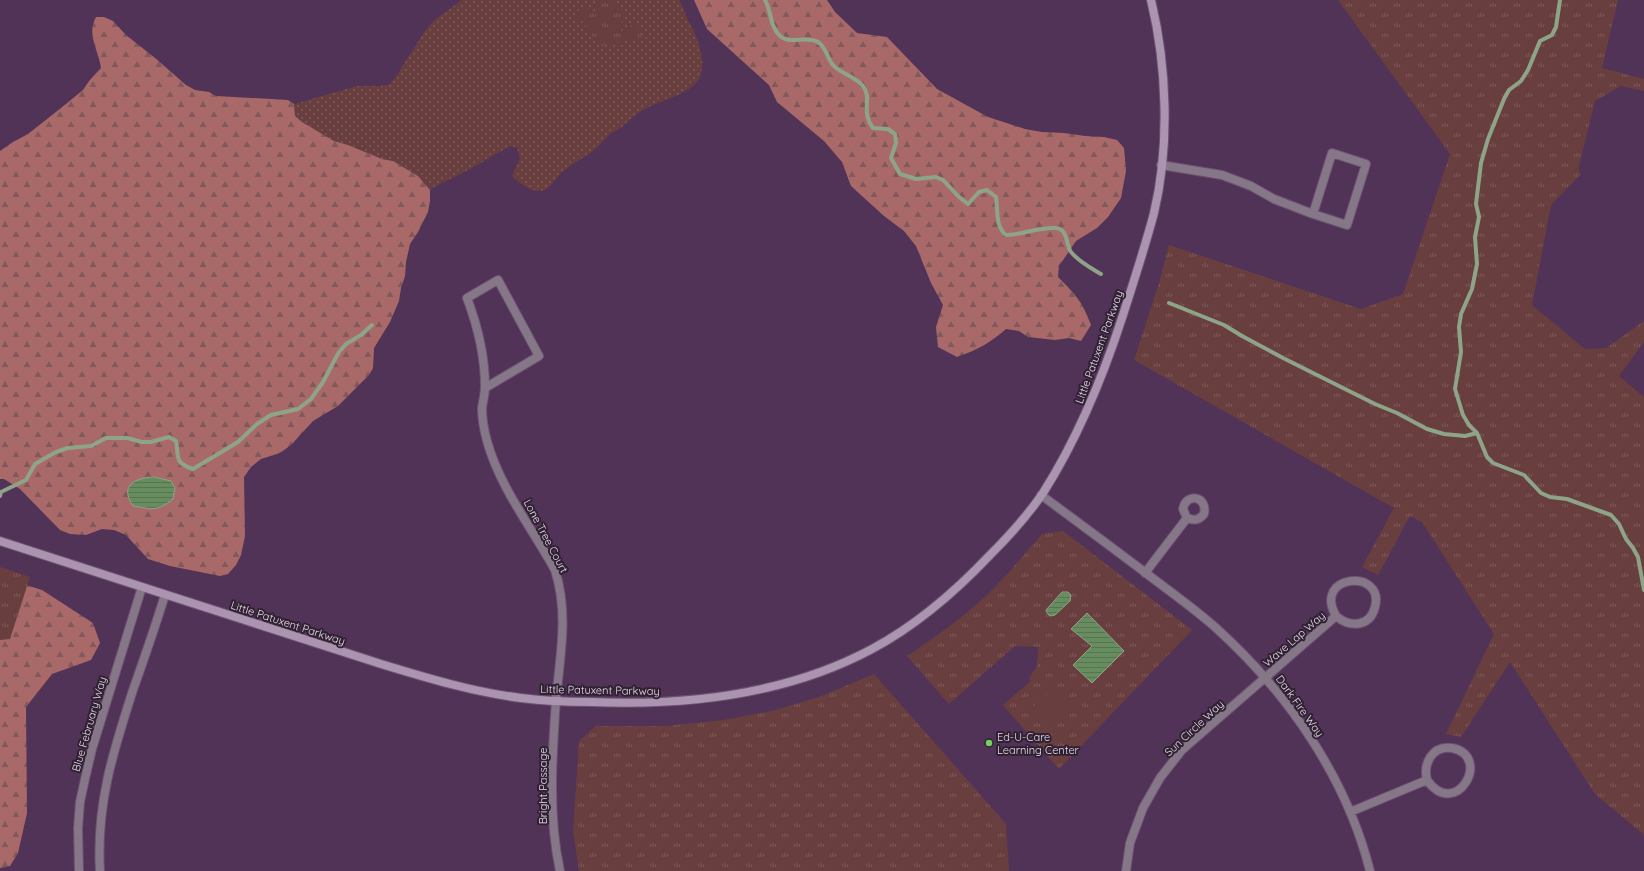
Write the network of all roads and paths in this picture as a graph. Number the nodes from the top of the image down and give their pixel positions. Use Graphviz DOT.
graph roads {
  1 [pos="1151,0"];
  2 [pos="1162,165"];
  3 [pos="1313,214"];
  4 [pos="485,388"];
  5 [pos="1041,495"];
  6 [pos="1187,518"];
  7 [pos="0,541"];
  8 [pos="1145,573"];
  9 [pos="142,587"];
  10 [pos="165,595"];
  11 [pos="1336,616"];
  12 [pos="1266,678"];
  13 [pos="556,701"];
  14 [pos="1427,780"];
  15 [pos="1350,812"];
  16 [pos="79,871"];
  17 [pos="100,871"];
  18 [pos="560,871"];
  19 [pos="1126,871"];
  20 [pos="1370,871"];
  1 -- 2 [label="street, Little Patuxent Parkway"];
  2 -- 3 [label="street"];
  2 -- 5 [label="street, Little Patuxent Parkway"];
  3 -- 3 [label="street"];
  4 -- 4 [label="street, Lone Tree Court"];
  4 -- 13 [label="street, Lone Tree Court"];
  5 -- 8 [label="street, Dark Fire Way"];
  5 -- 13 [label="street, Little Patuxent Parkway"];
  6 -- 8 [label="street"];
  7 -- 9 [label="street, Little Patuxent Parkway"];
  8 -- 12 [label="street, Dark Fire Way"];
  9 -- 10 [label="street, Little Patuxent Parkway"];
  9 -- 16 [label="street, Blue February Way"];
  10 -- 13 [label="street, Little Patuxent Parkway"];
  10 -- 17 [label="street"];
  11 -- 11 [label="street, Wave Lap Way"];
  11 -- 12 [label="street, Wave Lap Way"];
  12 -- 15 [label="street, Dark Fire Way"];
  12 -- 19 [label="street, Sun Circle Way"];
  13 -- 18 [label="street, Bright Passage"];
  14 -- 14 [label="street"];
  14 -- 15 [label="street"];
  15 -- 20 [label="street, Dark Fire Way"];
}
